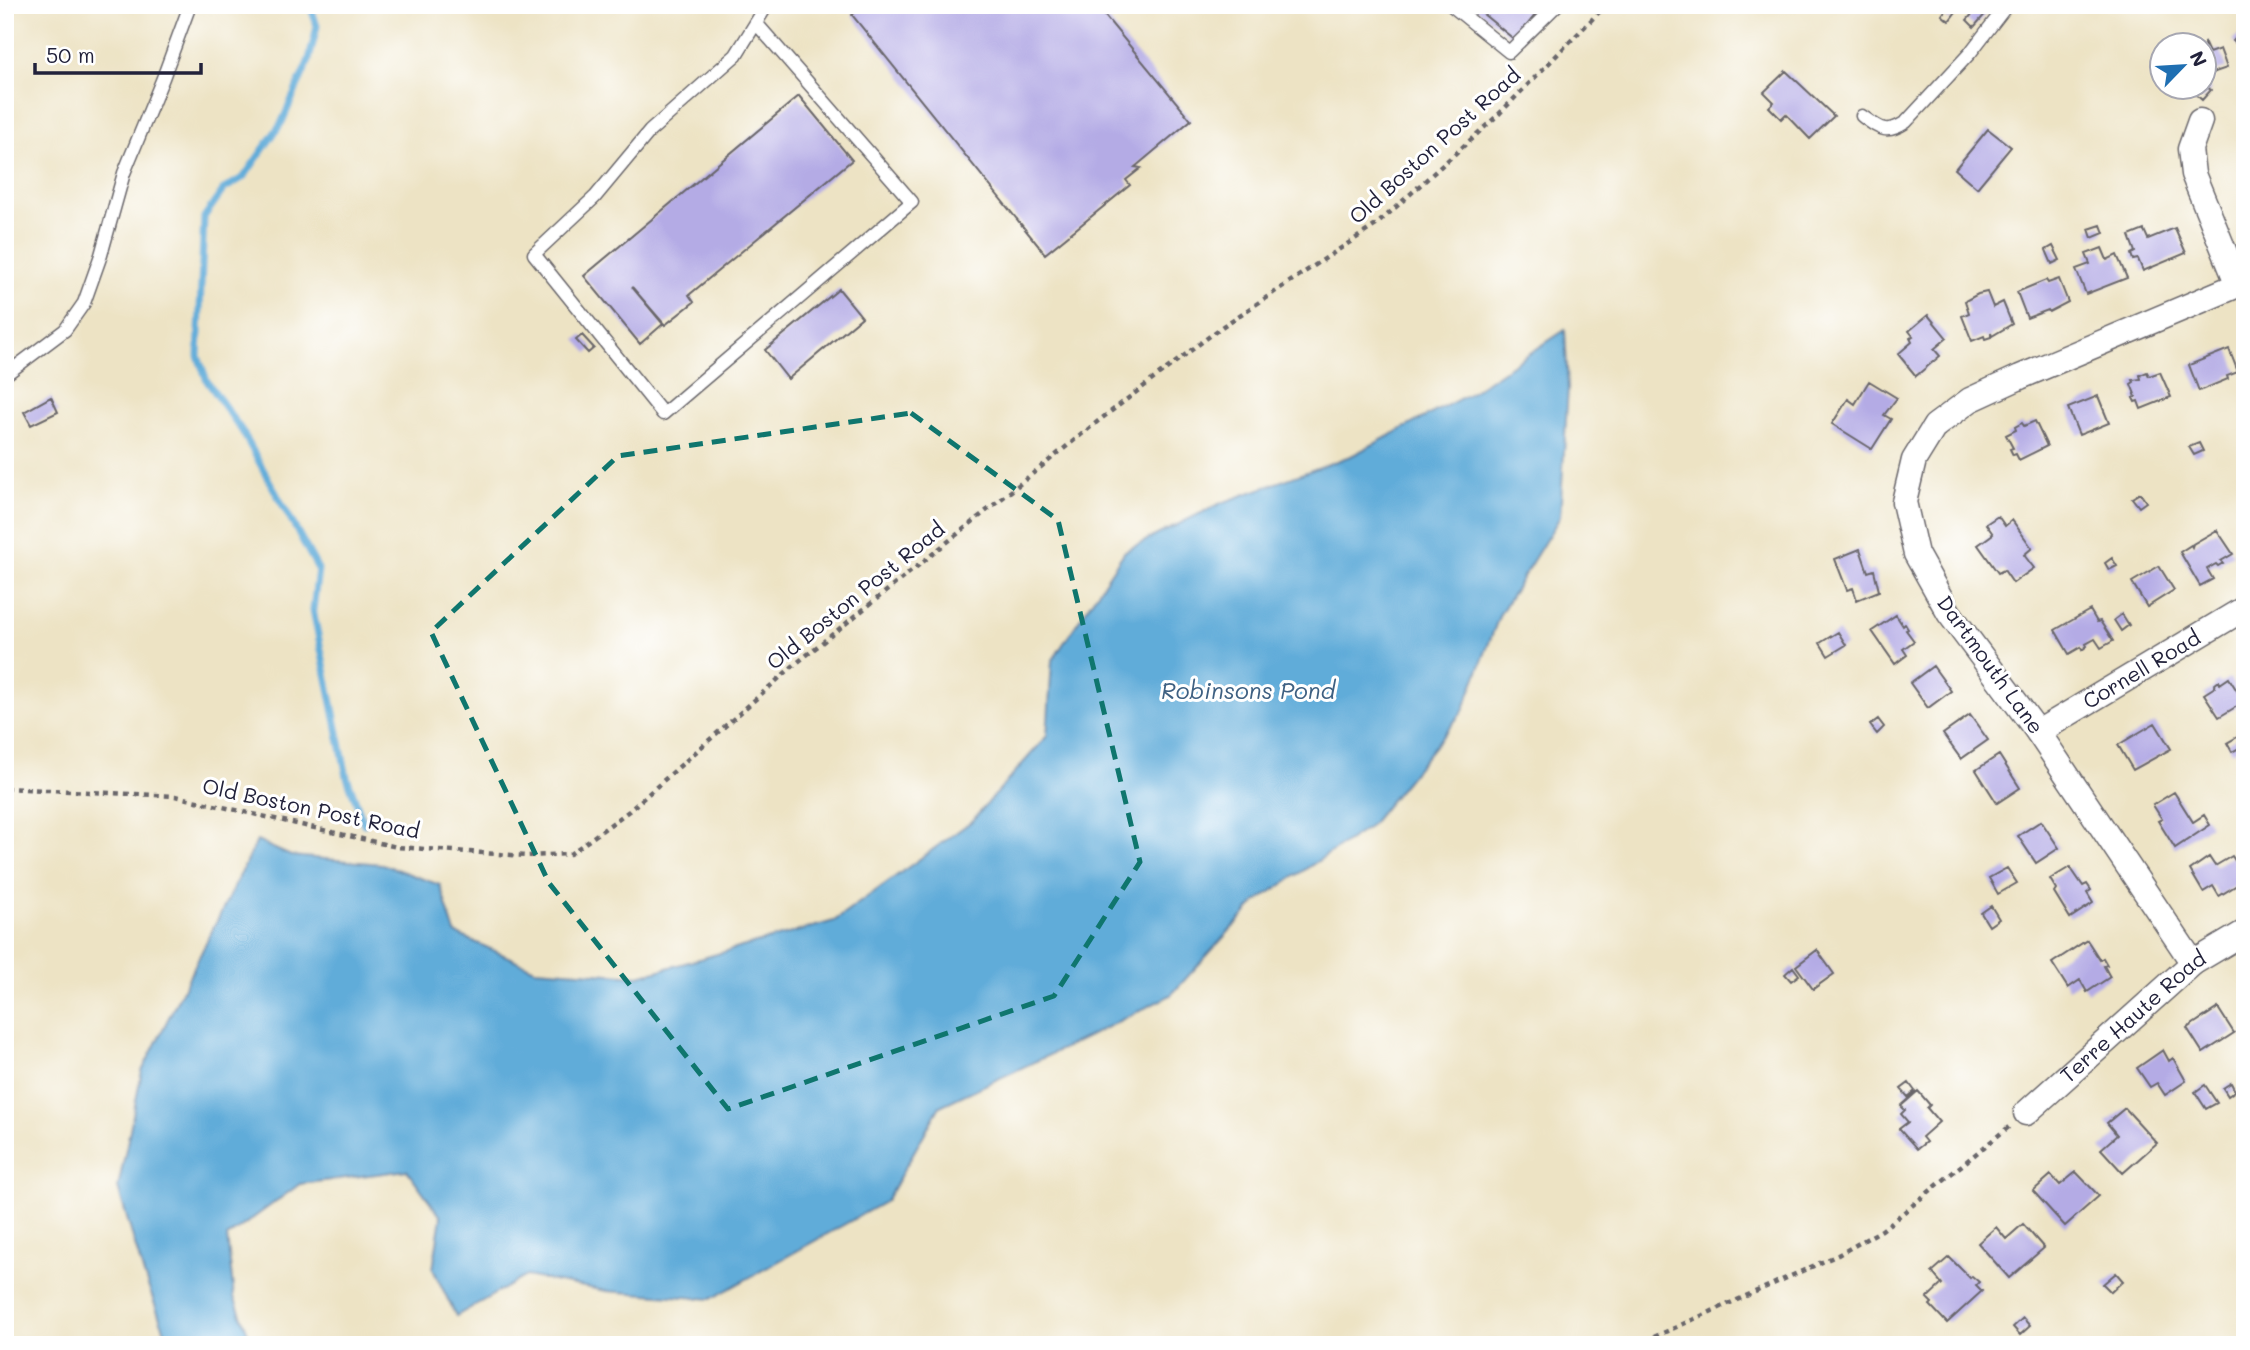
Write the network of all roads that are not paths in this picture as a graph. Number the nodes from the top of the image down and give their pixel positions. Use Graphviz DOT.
graph roads {
  1 [pos="190,5"];
  2 [pos="767,5"];
  3 [pos="1451,5"];
  4 [pos="1557,5"];
  5 [pos="2007,5"];
  6 [pos="755,23"];
  7 [pos="1862,117"];
  8 [pos="2200,121"];
  9 [pos="2241,284"];
  10 [pos="5,375"];
  11 [pos="2245,608"];
  12 [pos="2038,732"];
  13 [pos="2245,932"];
  14 [pos="2193,963"];
  15 [pos="2026,1113"];
  1 -- 10 [label="lane"];
  2 -- 6 [label="lane"];
  3 -- 4 [label="lane"];
  5 -- 7 [label="lane"];
  6 -- 6 [label="lane"];
  8 -- 9 [label="street"];
  9 -- 12 [label="street, Dartmouth Lane"];
  11 -- 12 [label="street, Cornell Road"];
  12 -- 14 [label="street, Dartmouth Lane"];
  13 -- 14 [label="street, Terre Haute Road"];
  14 -- 15 [label="street, Terre Haute Road"];
}
